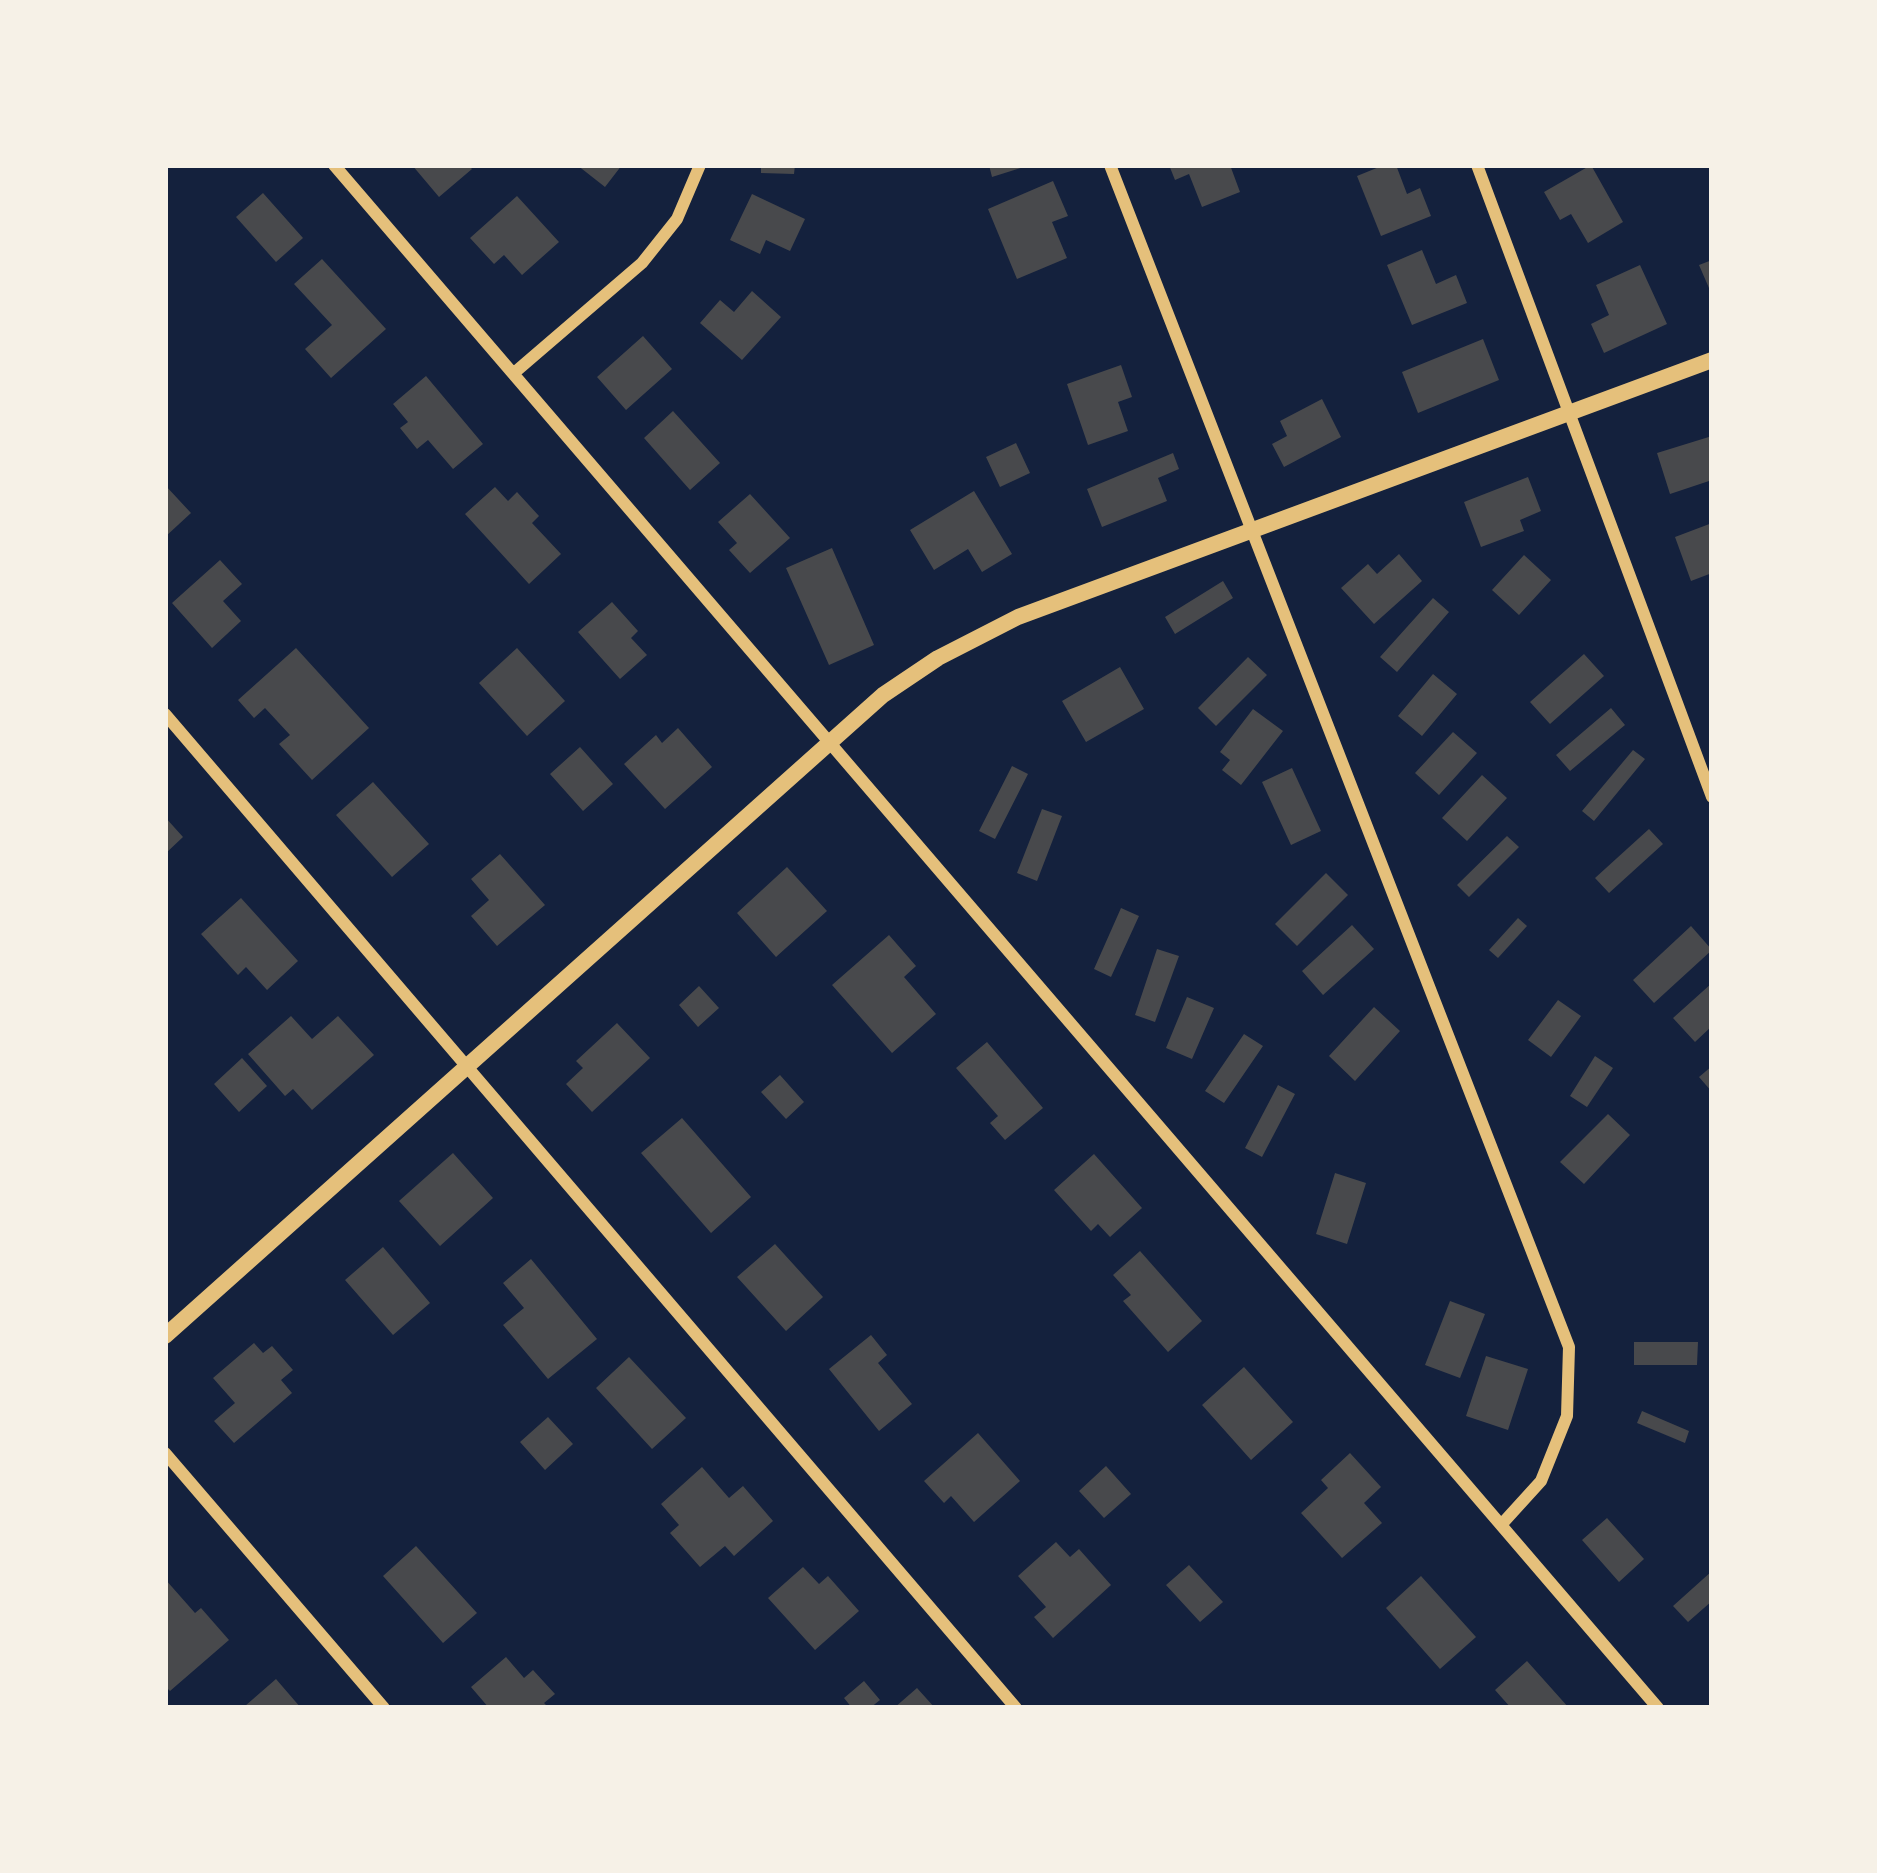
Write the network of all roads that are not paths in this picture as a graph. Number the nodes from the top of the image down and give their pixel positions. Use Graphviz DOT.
graph roads {
  1 [pos="334,165"];
  2 [pos="700,165"];
  3 [pos="1110,165"];
  4 [pos="1477,165"];
  5 [pos="1712,360"];
  6 [pos="514,373"];
  7 [pos="1569,413"];
  8 [pos="1250,532"];
  9 [pos="165,714"];
  10 [pos="829,743"];
  11 [pos="1712,797"];
  12 [pos="466,1067"];
  13 [pos="165,1336"];
  14 [pos="165,1454"];
  15 [pos="1501,1525"];
  16 [pos="383,1708"];
  17 [pos="1016,1708"];
  18 [pos="1658,1708"];
  1 -- 6 [label="street"];
  2 -- 6 [label="street"];
  3 -- 8 [label="street"];
  4 -- 7 [label="street"];
  5 -- 7 [label="street"];
  6 -- 10 [label="street"];
  7 -- 8 [label="street"];
  7 -- 11 [label="street"];
  8 -- 10 [label="street"];
  8 -- 15 [label="street"];
  9 -- 12 [label="street"];
  10 -- 12 [label="street"];
  10 -- 15 [label="street"];
  12 -- 13 [label="street"];
  12 -- 17 [label="street"];
  14 -- 16 [label="street"];
  15 -- 18 [label="street"];
}
